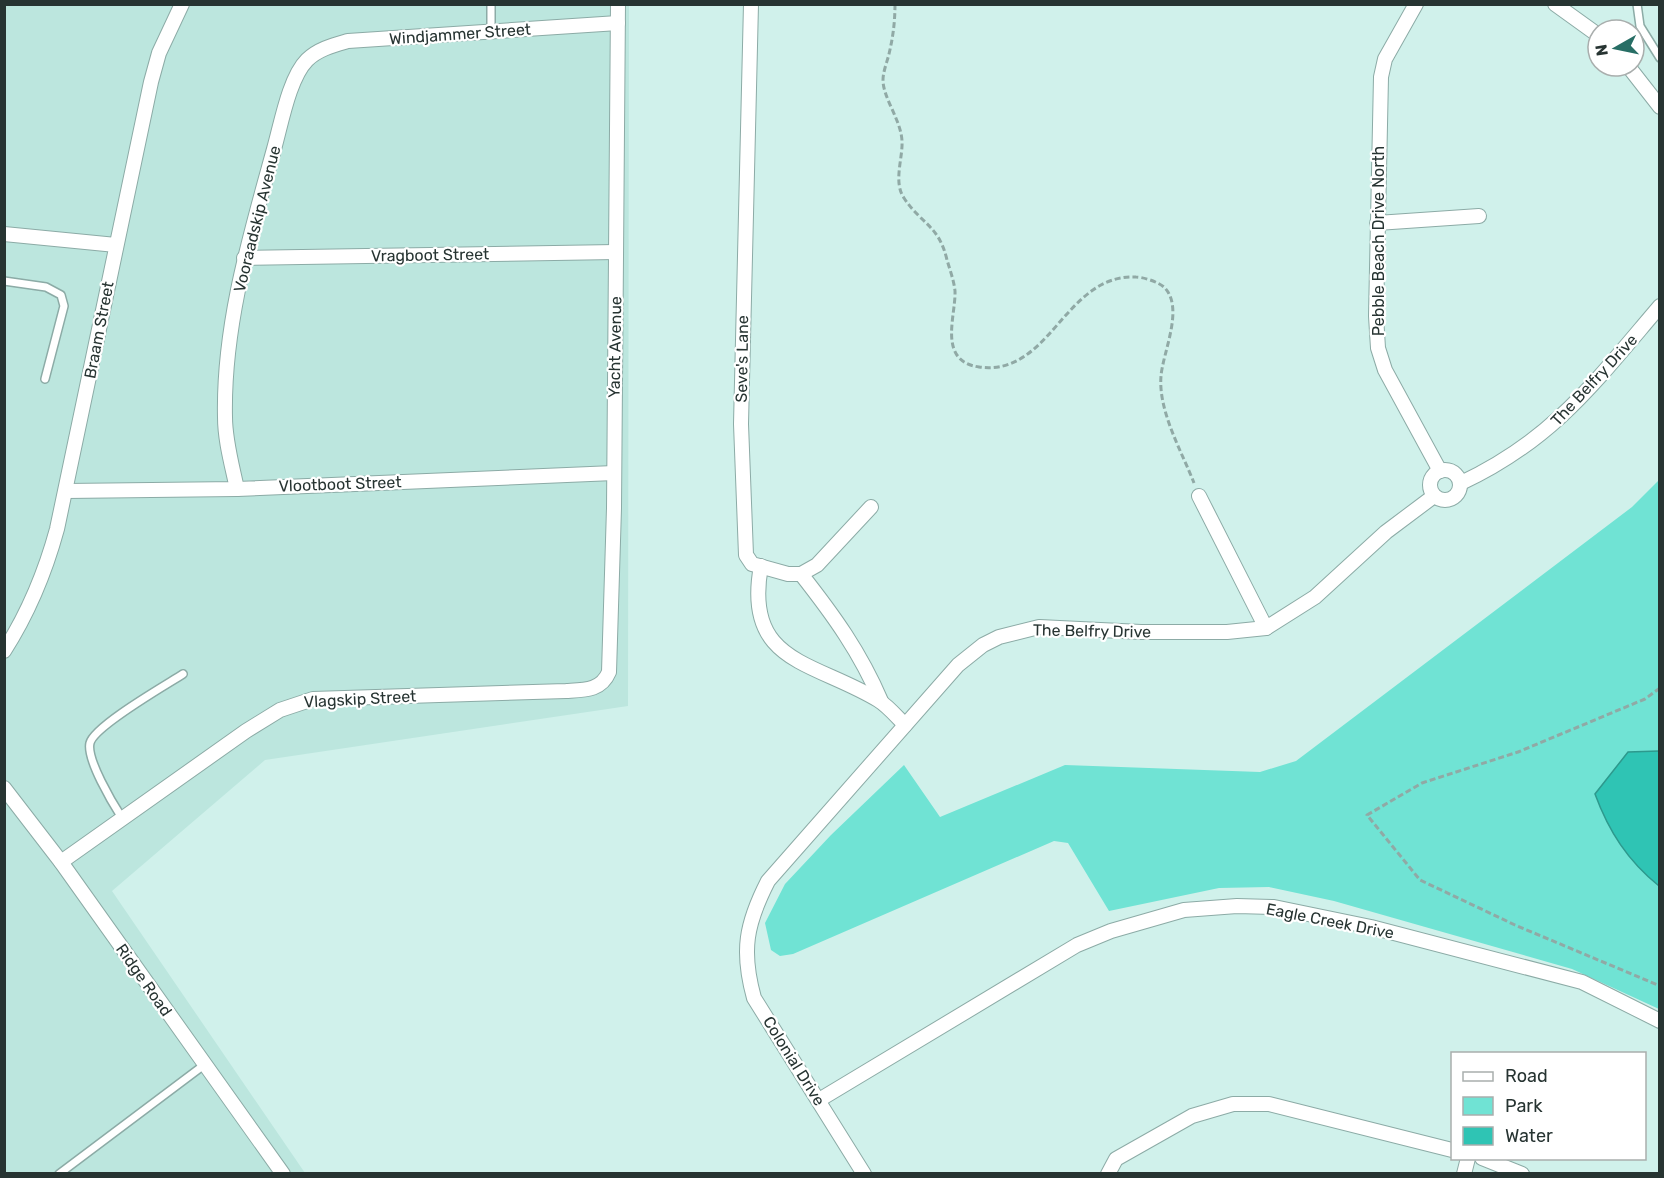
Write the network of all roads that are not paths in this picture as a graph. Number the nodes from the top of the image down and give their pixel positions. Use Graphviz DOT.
graph roads {
  1 [pos="182,4"];
  2 [pos="491,4"];
  3 [pos="618,4"];
  4 [pos="751,4"];
  5 [pos="1416,4"];
  6 [pos="1555,4"];
  7 [pos="1637,4"];
  8 [pos="618,23"];
  9 [pos="1586,26"];
  10 [pos="491,32"];
  11 [pos="1659,58"];
  12 [pos="306,60"];
  13 [pos="1637,78"];
  14 [pos="1659,107"];
  15 [pos="1479,216"];
  16 [pos="1377,223"];
  17 [pos="4,234"];
  18 [pos="117,245"];
  19 [pos="616,252"];
  20 [pos="244,258"];
  21 [pos="4,281"];
  22 [pos="1659,306"];
  23 [pos="45,379"];
  24 [pos="1440,471"];
  25 [pos="614,473"];
  26 [pos="1461,483"];
  27 [pos="237,489"];
  28 [pos="66,492"];
  29 [pos="1199,496"];
  30 [pos="1434,496"];
  31 [pos="871,507"];
  32 [pos="761,566"];
  33 [pos="801,574"];
  34 [pos="1266,628"];
  35 [pos="4,651"];
  36 [pos="183,674"];
  37 [pos="600,686"];
  38 [pos="881,701"];
  39 [pos="905,725"];
  40 [pos="4,788"];
  41 [pos="122,818"];
  42 [pos="61,862"];
  43 [pos="746,942"];
  44 [pos="1659,1021"];
  45 [pos="204,1065"];
  46 [pos="819,1100"];
  47 [pos="1451,1150"];
  48 [pos="1487,1160"];
  49 [pos="59,1173"];
  50 [pos="283,1173"];
  51 [pos="864,1173"];
  52 [pos="1108,1173"];
  53 [pos="1522,1173"];
  1 -- 18 [label="street, Braam Street"];
  2 -- 10 [label="lane"];
  3 -- 8 [label="street, Yacht Avenue"];
  4 -- 32 [label="street, Seve's Lane"];
  5 -- 16 [label="street, Pebble Beach Drive North"];
  6 -- 9 [label="street"];
  7 -- 11 [label="lane"];
  8 -- 10 [label="street, Windjammer Street"];
  8 -- 19 [label="street, Yacht Avenue"];
  10 -- 12 [label="street, Windjammer Street"];
  12 -- 20 [label="street, Vooraadskip Avenue"];
  13 -- 14 [label="street"];
  15 -- 16 [label="street"];
  16 -- 24 [label="street, Pebble Beach Drive North"];
  17 -- 18 [label="street"];
  18 -- 28 [label="street, Braam Street"];
  19 -- 20 [label="street, Vragboot Street"];
  19 -- 25 [label="street, Yacht Avenue"];
  20 -- 27 [label="street, Vooraadskip Avenue"];
  21 -- 23 [label="lane"];
  22 -- 26 [label="street, The Belfry Drive"];
  24 -- 26 [label="street"];
  24 -- 30 [label="street"];
  25 -- 27 [label="street, Vlootboot Street"];
  25 -- 37 [label="street, Yacht Avenue"];
  26 -- 30 [label="street"];
  27 -- 28 [label="street, Vlootboot Street"];
  28 -- 35 [label="street, Braam Street"];
  29 -- 34 [label="street"];
  30 -- 34 [label="street, The Belfry Drive"];
  31 -- 33 [label="street"];
  32 -- 33 [label="street"];
  32 -- 38 [label="street"];
  33 -- 38 [label="street"];
  34 -- 39 [label="street, The Belfry Drive"];
  36 -- 41 [label="lane"];
  37 -- 41 [label="street, Vlagskip Street"];
  38 -- 39 [label="street"];
  39 -- 43 [label="street, The Belfry Drive"];
  40 -- 42 [label="street, Ridge Road"];
  41 -- 42 [label="street, Vlagskip Street"];
  42 -- 45 [label="street, Ridge Road"];
  43 -- 46 [label="street, Colonial Drive"];
  44 -- 46 [label="street, Eagle Creek Drive"];
  45 -- 49 [label="lane"];
  45 -- 50 [label="street, Ridge Road"];
  46 -- 51 [label="street, Colonial Drive"];
  47 -- 52 [label="street"];
  48 -- 53 [label="street"];
}
